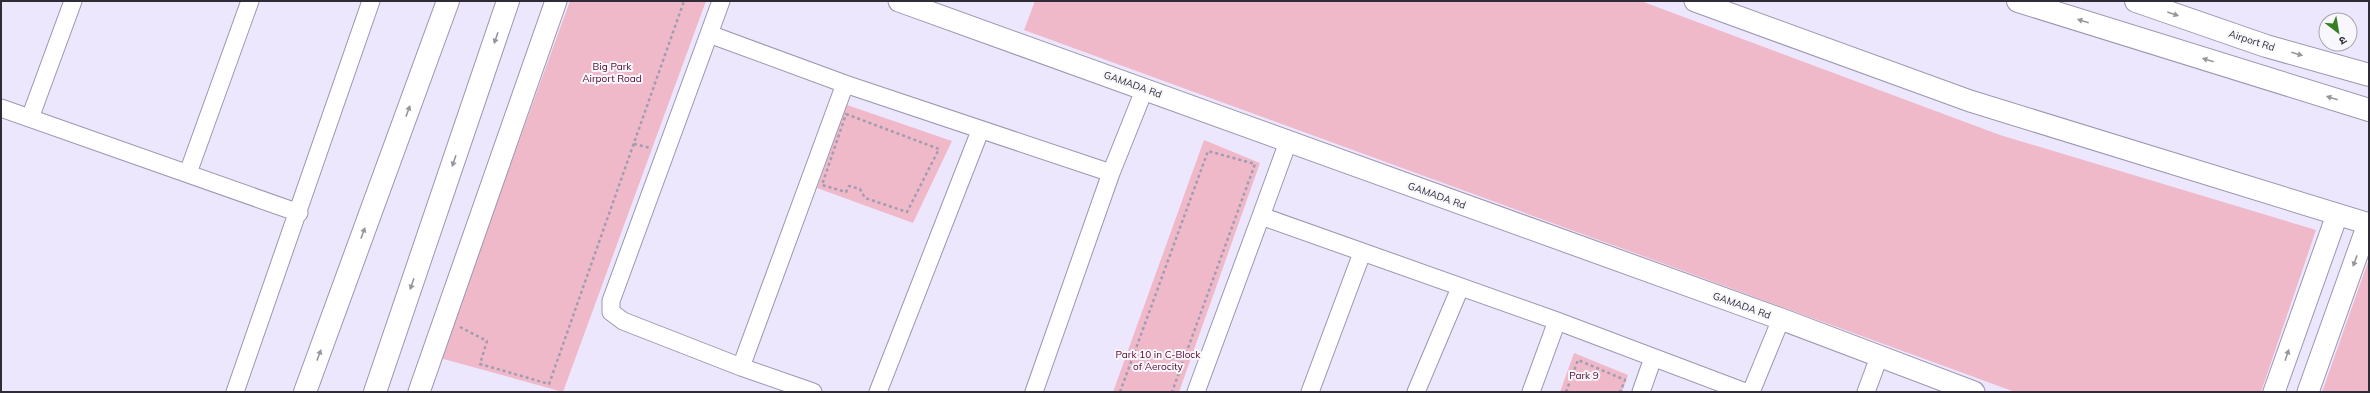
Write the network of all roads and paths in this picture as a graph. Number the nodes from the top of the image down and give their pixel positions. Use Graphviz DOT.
graph roads {
  1 [pos="73,1"];
  2 [pos="250,1"];
  3 [pos="371,1"];
  4 [pos="448,1"];
  5 [pos="508,1"];
  6 [pos="556,1"];
  7 [pos="684,1"];
  8 [pos="721,1"];
  9 [pos="899,1"];
  10 [pos="1695,1"];
  11 [pos="2018,1"];
  12 [pos="2136,1"];
  13 [pos="709,34"];
  14 [pos="2369,75"];
  15 [pos="845,84"];
  16 [pos="1145,88"];
  17 [pos="1,108"];
  18 [pos="2369,110"];
  19 [pos="846,114"];
  20 [pos="30,118"];
  21 [pos="980,131"];
  22 [pos="1288,142"];
  23 [pos="188,173"];
  24 [pos="1111,173"];
  25 [pos="299,213"];
  26 [pos="2337,215"];
  27 [pos="1261,216"];
  28 [pos="2369,224"];
  29 [pos="1362,253"];
  30 [pos="1460,288"];
  31 [pos="1781,319"];
  32 [pos="462,320"];
  33 [pos="1557,321"];
  34 [pos="1879,357"];
  35 [pos="1653,358"];
  36 [pos="741,367"];
  37 [pos="235,392"];
  38 [pos="306,392"];
  39 [pos="375,392"];
  40 [pos="419,392"];
  41 [pos="813,392"];
  42 [pos="878,392"];
  43 [pos="1034,392"];
  44 [pos="1120,392"];
  45 [pos="1172,392"];
  46 [pos="1196,392"];
  47 [pos="1310,392"];
  48 [pos="1416,392"];
  49 [pos="1531,392"];
  50 [pos="1566,392"];
  51 [pos="1620,392"];
  52 [pos="1641,392"];
  53 [pos="1745,392"];
  54 [pos="1750,392"];
  55 [pos="1866,392"];
  56 [pos="1974,392"];
  57 [pos="2274,392"];
  58 [pos="2308,392"];
  1 -- 20 [label="street"];
  2 -- 23 [label="street"];
  3 -- 25 [label="street"];
  38 -- 4 [label="main road, one-way"];
  5 -- 39 [label="main road, one-way"];
  6 -- 40 [label="street"];
  7 -- 32 [label="path"];
  8 -- 13 [label="street"];
  9 -- 16 [label="street, GAMADA Rd"];
  10 -- 26 [label="street"];
  18 -- 11 [label="main road, one-way"];
  12 -- 14 [label="main road, Airport Rd, one-way"];
  13 -- 15 [label="street"];
  13 -- 36 [label="street"];
  15 -- 21 [label="street"];
  15 -- 36 [label="street"];
  16 -- 22 [label="street, GAMADA Rd"];
  16 -- 24 [label="street"];
  17 -- 20 [label="street"];
  19 -- 19 [label="path"];
  20 -- 23 [label="street"];
  21 -- 24 [label="street"];
  21 -- 42 [label="street"];
  22 -- 27 [label="street"];
  22 -- 31 [label="street, GAMADA Rd"];
  23 -- 25 [label="street"];
  24 -- 43 [label="street"];
  25 -- 37 [label="street"];
  26 -- 28 [label="street"];
  57 -- 26 [label="street, one-way"];
  27 -- 29 [label="street"];
  27 -- 46 [label="street"];
  28 -- 58 [label="street, one-way"];
  29 -- 30 [label="street"];
  29 -- 47 [label="street"];
  30 -- 33 [label="street"];
  30 -- 48 [label="street"];
  31 -- 34 [label="street, GAMADA Rd"];
  31 -- 54 [label="street"];
  33 -- 35 [label="street"];
  33 -- 49 [label="street"];
  34 -- 55 [label="street"];
  34 -- 56 [label="street, GAMADA Rd"];
  35 -- 52 [label="street"];
  35 -- 53 [label="street"];
  36 -- 41 [label="street"];
  44 -- 45 [label="path"];
  50 -- 51 [label="path"];
}
